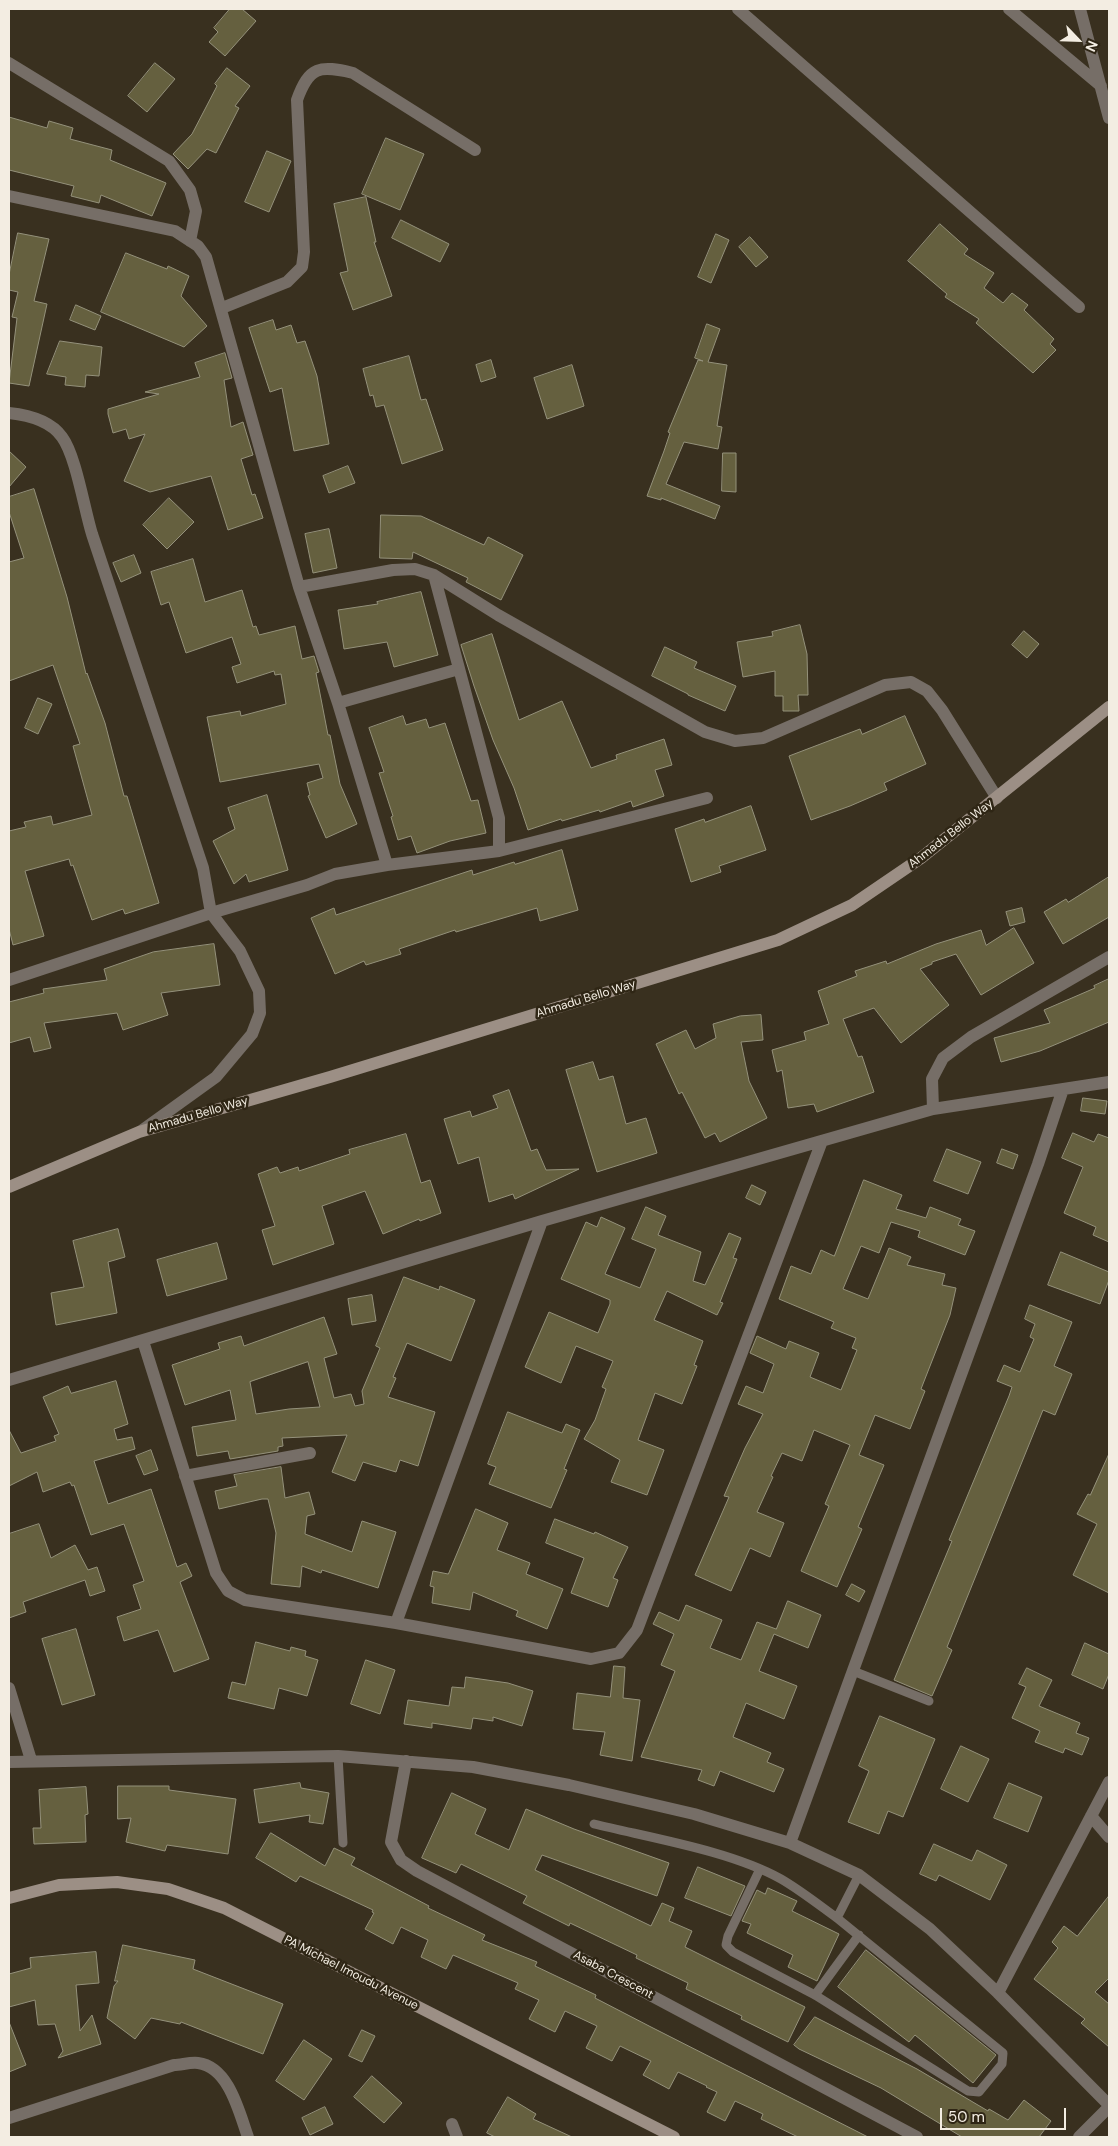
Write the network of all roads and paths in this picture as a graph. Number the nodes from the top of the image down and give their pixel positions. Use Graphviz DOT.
graph roads {
  1 [pos="738,9"];
  2 [pos="1009,9"];
  3 [pos="1080,9"];
  4 [pos="9,63"];
  5 [pos="1100,86"];
  6 [pos="1109,118"];
  7 [pos="475,150"];
  8 [pos="9,196"];
  9 [pos="190,241"];
  10 [pos="1080,306"];
  11 [pos="222,308"];
  12 [pos="9,413"];
  13 [pos="434,574"];
  14 [pos="299,587"];
  15 [pos="459,669"];
  16 [pos="338,703"];
  17 [pos="1109,707"];
  18 [pos="707,798"];
  19 [pos="997,798"];
  20 [pos="499,851"];
  21 [pos="387,865"];
  22 [pos="211,913"];
  23 [pos="1109,958"];
  24 [pos="9,980"];
  25 [pos="1109,1082"];
  26 [pos="1063,1089"];
  27 [pos="933,1109"];
  28 [pos="140,1132"];
  29 [pos="822,1141"];
  30 [pos="9,1187"];
  31 [pos="542,1221"];
  32 [pos="143,1341"];
  33 [pos="9,1380"];
  34 [pos="310,1453"];
  35 [pos="185,1476"];
  36 [pos="396,1623"];
  37 [pos="853,1671"];
  38 [pos="9,1688"];
  39 [pos="929,1701"];
  40 [pos="338,1756"];
  41 [pos="31,1760"];
  42 [pos="406,1761"];
  43 [pos="9,1762"];
  44 [pos="1109,1782"];
  45 [pos="1091,1816"];
  46 [pos="594,1824"];
  47 [pos="1109,1838"];
  48 [pos="343,1843"];
  49 [pos="790,1843"];
  50 [pos="760,1869"];
  51 [pos="859,1875"];
  52 [pos="9,1898"];
  53 [pos="837,1918"];
  54 [pos="859,1935"];
  55 [pos="998,1993"];
  56 [pos="815,1995"];
  57 [pos="1109,2106"];
  58 [pos="9,2118"];
  59 [pos="452,2124"];
  60 [pos="248,2137"];
  61 [pos="457,2137"];
  62 [pos="674,2137"];
  63 [pos="917,2137"];
  64 [pos="1078,2137"];
  1 -- 10 [label="street"];
  2 -- 5 [label="street"];
  3 -- 5 [label="street"];
  4 -- 9 [label="street"];
  5 -- 6 [label="street"];
  7 -- 11 [label="street"];
  8 -- 9 [label="street"];
  9 -- 11 [label="street"];
  11 -- 14 [label="street"];
  12 -- 22 [label="street"];
  13 -- 14 [label="street"];
  13 -- 15 [label="street"];
  13 -- 19 [label="street"];
  14 -- 16 [label="street"];
  15 -- 16 [label="street"];
  15 -- 20 [label="street"];
  16 -- 21 [label="street"];
  17 -- 19 [label="street, Ahmadu Bello Way"];
  18 -- 20 [label="street"];
  19 -- 28 [label="street, Ahmadu Bello Way"];
  20 -- 21 [label="street"];
  21 -- 22 [label="street"];
  22 -- 24 [label="street"];
  22 -- 28 [label="street"];
  23 -- 27 [label="street"];
  25 -- 26 [label="street"];
  26 -- 27 [label="street"];
  26 -- 37 [label="street"];
  27 -- 29 [label="street"];
  28 -- 30 [label="street, Ahmadu Bello Way"];
  29 -- 31 [label="street"];
  29 -- 36 [label="street"];
  31 -- 32 [label="street"];
  31 -- 36 [label="street"];
  32 -- 33 [label="street"];
  32 -- 35 [label="street"];
  34 -- 35 [label="street"];
  35 -- 36 [label="street"];
  37 -- 39 [label="lane"];
  37 -- 49 [label="street"];
  38 -- 41 [label="street"];
  40 -- 41 [label="street"];
  40 -- 42 [label="street"];
  40 -- 48 [label="lane"];
  41 -- 43 [label="street"];
  42 -- 49 [label="street"];
  42 -- 63 [label="street, Asaba Crescent"];
  44 -- 45 [label="street"];
  45 -- 47 [label="street"];
  45 -- 55 [label="street"];
  46 -- 50 [label="lane"];
  49 -- 51 [label="street"];
  50 -- 53 [label="lane"];
  50 -- 56 [label="lane"];
  51 -- 53 [label="lane"];
  51 -- 55 [label="street"];
  52 -- 62 [label="street, PA Michael Imoudu Avenue"];
  53 -- 54 [label="lane"];
  54 -- 56 [label="lane"];
  54 -- 56 [label="lane"];
  55 -- 57 [label="street"];
  57 -- 64 [label="street"];
  58 -- 60 [label="street"];
  59 -- 61 [label="street"];
}
